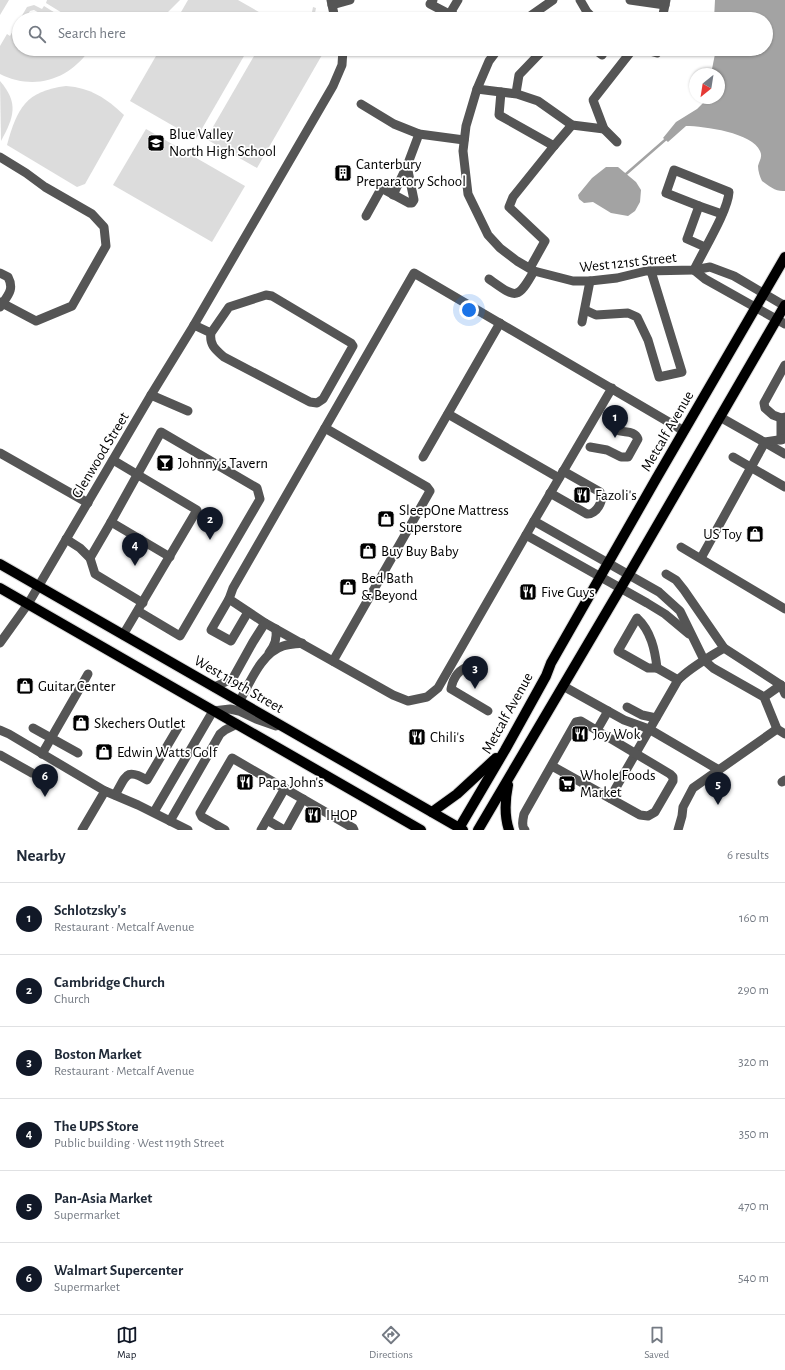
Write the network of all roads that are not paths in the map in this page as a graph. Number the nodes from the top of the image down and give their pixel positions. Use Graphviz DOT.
graph roads {
  1 [pos="350,0"];
  2 [pos="433,0"];
  3 [pos="458,0"];
  4 [pos="553,0"];
  5 [pos="580,0"];
  6 [pos="630,0"];
  7 [pos="640,1"];
  8 [pos="331,2"];
  9 [pos="665,2"];
  10 [pos="334,12"];
  11 [pos="444,12"];
  12 [pos="453,12"];
  13 [pos="536,12"];
  14 [pos="587,12"];
  15 [pos="663,12"];
  16 [pos="343,56"];
  17 [pos="493,56"];
  18 [pos="537,56"];
  19 [pos="628,56"];
  20 [pos="477,88"];
  21 [pos="501,92"];
  22 [pos="516,93"];
  23 [pos="361,104"];
  24 [pos="572,125"];
  25 [pos="604,129"];
  26 [pos="419,134"];
  27 [pos="464,140"];
  28 [pos="617,142"];
  29 [pos="554,146"];
  30 [pos="0,157"];
  31 [pos="407,166"];
  32 [pos="393,195"];
  33 [pos="699,206"];
  34 [pos="722,214"];
  35 [pos="366,216"];
  36 [pos="705,247"];
  37 [pos="785,257"];
  38 [pos="532,270"];
  39 [pos="694,270"];
  40 [pos="651,271"];
  41 [pos="0,273"];
  42 [pos="489,279"];
  43 [pos="590,281"];
  44 [pos="764,293"];
  45 [pos="1,304"];
  46 [pos="785,306"];
  47 [pos="756,308"];
  48 [pos="585,310"];
  49 [pos="582,322"];
  50 [pos="781,322"];
  51 [pos="500,323"];
  52 [pos="194,325"];
  53 [pos="212,333"];
  54 [pos="785,365"];
  55 [pos="612,388"];
  56 [pos="151,395"];
  57 [pos="188,411"];
  58 [pos="448,414"];
  59 [pos="612,415"];
  60 [pos="720,417"];
  61 [pos="783,418"];
  62 [pos="325,428"];
  63 [pos="684,431"];
  64 [pos="783,439"];
  65 [pos="764,442"];
  66 [pos="590,447"];
  67 [pos="0,452"];
  68 [pos="785,454"];
  69 [pos="423,457"];
  70 [pos="733,457"];
  71 [pos="113,460"];
  72 [pos="750,467"];
  73 [pos="138,474"];
  74 [pos="561,474"];
  75 [pos="785,487"];
  76 [pos="550,493"];
  77 [pos="88,503"];
  78 [pos="534,521"];
  79 [pos="111,522"];
  80 [pos="526,535"];
  81 [pos="66,539"];
  82 [pos="681,547"];
  83 [pos="170,557"];
  84 [pos="90,558"];
  85 [pos="701,558"];
  86 [pos="608,562"];
  87 [pos="0,564"];
  88 [pos="629,574"];
  89 [pos="666,574"];
  90 [pos="600,576"];
  91 [pos="39,586"];
  92 [pos="0,588"];
  93 [pos="621,588"];
  94 [pos="229,599"];
  95 [pos="143,603"];
  96 [pos="28,604"];
  97 [pos="785,608"];
  98 [pos="138,611"];
  99 [pos="248,612"];
  100 [pos="265,623"];
  101 [pos="276,629"];
  102 [pos="123,635"];
  103 [pos="692,636"];
  104 [pos="0,643"];
  105 [pos="302,643"];
  106 [pos="724,648"];
  107 [pos="269,654"];
  108 [pos="704,660"];
  109 [pos="333,661"];
  110 [pos="470,666"];
  111 [pos="657,668"];
  112 [pos="88,674"];
  113 [pos="678,680"];
  114 [pos="563,686"];
  115 [pos="782,686"];
  116 [pos="214,687"];
  117 [pos="785,694"];
  118 [pos="764,697"];
  119 [pos="239,702"];
  120 [pos="627,707"];
  121 [pos="213,711"];
  122 [pos="488,711"];
  123 [pos="608,711"];
  124 [pos="656,718"];
  125 [pos="236,724"];
  126 [pos="179,726"];
  127 [pos="33,728"];
  128 [pos="649,729"];
  129 [pos="777,729"];
  130 [pos="0,730"];
  131 [pos="597,730"];
  132 [pos="294,732"];
  133 [pos="785,734"];
  134 [pos="51,738"];
  135 [pos="505,750"];
  136 [pos="78,753"];
  137 [pos="635,753"];
  138 [pos="42,754"];
  139 [pos="0,755"];
  140 [pos="552,766"];
  141 [pos="718,770"];
  142 [pos="32,773"];
  143 [pos="508,779"];
  144 [pos="285,788"];
  145 [pos="105,791"];
  146 [pos="115,795"];
  147 [pos="610,798"];
  148 [pos="303,799"];
  149 [pos="154,812"];
  150 [pos="432,812"];
  151 [pos="267,820"];
  152 [pos="170,821"];
  153 [pos="86,829"];
  154 [pos="460,829"];
  155 [pos="188,830"];
  156 [pos="225,830"];
  157 [pos="261,830"];
  158 [pos="285,830"];
  159 [pos="354,830"];
  160 [pos="420,830"];
  161 [pos="478,830"];
  162 [pos="508,830"];
  163 [pos="525,830"];
  164 [pos="678,830"];
  1 -- 8 [label="street"];
  2 -- 11 [label="street"];
  3 -- 12 [label="street"];
  4 -- 13 [label="street"];
  5 -- 14 [label="street"];
  6 -- 7 [label="street"];
  7 -- 9 [label="street"];
  8 -- 10 [label="street"];
  9 -- 15 [label="street"];
  16 -- 52 [label="street, Glenwood Street"];
  17 -- 20 [label="street, West 121st Street"];
  18 -- 22 [label="street"];
  19 -- 25 [label="street"];
  20 -- 21 [label="street"];
  20 -- 27 [label="street, West 121st Street"];
  21 -- 22 [label="street"];
  21 -- 29 [label="street"];
  22 -- 24 [label="street"];
  23 -- 26 [label="street"];
  24 -- 25 [label="street"];
  24 -- 29 [label="street"];
  25 -- 28 [label="street"];
  26 -- 27 [label="street"];
  26 -- 31 [label="street"];
  27 -- 38 [label="street, West 121st Street"];
  29 -- 38 [label="street"];
  30 -- 45 [label="street"];
  31 -- 32 [label="street"];
  31 -- 32 [label="street"];
  32 -- 35 [label="street"];
  33 -- 34 [label="street"];
  33 -- 34 [label="street"];
  33 -- 36 [label="street"];
  34 -- 36 [label="street"];
  36 -- 39 [label="street"];
  37 -- 44 [label="main road, Metcalf Avenue"];
  38 -- 42 [label="street"];
  38 -- 43 [label="street, West 121st Street"];
  39 -- 40 [label="street, West 121st Street"];
  39 -- 44 [label="street, West 121st Street"];
  39 -- 47 [label="street, West 121st Street"];
  40 -- 43 [label="street, West 121st Street"];
  40 -- 48 [label="street"];
  41 -- 45 [label="street"];
  43 -- 48 [label="street"];
  44 -- 46 [label="street, West 121st Street"];
  44 -- 47 [label="main road, Metcalf Avenue"];
  46 -- 50 [label="main road"];
  47 -- 50 [label="street, West 121st Street"];
  47 -- 63 [label="main road, Metcalf Avenue"];
  48 -- 49 [label="street"];
  50 -- 60 [label="main road"];
  51 -- 55 [label="street"];
  51 -- 58 [label="street"];
  51 -- 62 [label="street"];
  52 -- 53 [label="street"];
  52 -- 56 [label="street, Glenwood Street"];
  53 -- 53 [label="street"];
  54 -- 61 [label="street"];
  55 -- 63 [label="street"];
  55 -- 74 [label="street"];
  56 -- 57 [label="street"];
  56 -- 71 [label="street, Glenwood Street"];
  58 -- 69 [label="street"];
  58 -- 74 [label="street"];
  59 -- 66 [label="street"];
  60 -- 65 [label="street"];
  60 -- 88 [label="main road"];
  61 -- 64 [label="street"];
  62 -- 94 [label="street"];
  62 -- 109 [label="street"];
  63 -- 86 [label="main road, Metcalf Avenue"];
  64 -- 65 [label="street"];
  65 -- 68 [label="street"];
  65 -- 72 [label="street"];
  67 -- 77 [label="street"];
  70 -- 72 [label="street"];
  71 -- 73 [label="street"];
  71 -- 77 [label="street, Glenwood Street"];
  72 -- 75 [label="street"];
  72 -- 85 [label="street"];
  73 -- 79 [label="street"];
  73 -- 83 [label="street"];
  73 -- 98 [label="street"];
  74 -- 76 [label="street"];
  74 -- 76 [label="street"];
  76 -- 78 [label="street"];
  77 -- 81 [label="street, Glenwood Street"];
  78 -- 80 [label="street"];
  78 -- 86 [label="street"];
  79 -- 83 [label="street"];
  79 -- 84 [label="street"];
  80 -- 90 [label="street"];
  80 -- 109 [label="street"];
  81 -- 84 [label="street"];
  81 -- 91 [label="street, Glenwood Street"];
  82 -- 85 [label="street"];
  83 -- 95 [label="street"];
  84 -- 95 [label="street"];
  85 -- 97 [label="street"];
  86 -- 88 [label="street"];
  86 -- 90 [label="main road, Metcalf Avenue"];
  87 -- 91 [label="main road, West 119th Street"];
  88 -- 93 [label="main road"];
  88 -- 103 [label="street"];
  89 -- 106 [label="street"];
  90 -- 93 [label="street"];
  90 -- 135 [label="main road, Metcalf Avenue"];
  91 -- 96 [label="street, Glenwood Street"];
  91 -- 102 [label="main road, West 119th Street"];
  92 -- 96 [label="main road"];
  93 -- 103 [label="street"];
  93 -- 114 [label="main road"];
  94 -- 99 [label="street"];
  94 -- 99 [label="street"];
  95 -- 98 [label="street"];
  96 -- 104 [label="street, Glenwood Street"];
  96 -- 121 [label="main road"];
  98 -- 102 [label="street"];
  99 -- 100 [label="street"];
  100 -- 101 [label="street"];
  100 -- 116 [label="street"];
  101 -- 105 [label="street"];
  101 -- 107 [label="street"];
  102 -- 116 [label="main road, West 119th Street"];
  103 -- 108 [label="street"];
  105 -- 107 [label="street"];
  105 -- 109 [label="street"];
  106 -- 108 [label="street"];
  106 -- 115 [label="street"];
  107 -- 119 [label="street"];
  108 -- 113 [label="street"];
  108 -- 118 [label="street"];
  110 -- 122 [label="street"];
  111 -- 111 [label="street"];
  111 -- 113 [label="street"];
  112 -- 134 [label="street"];
  113 -- 124 [label="street"];
  114 -- 123 [label="street"];
  114 -- 143 [label="main road"];
  115 -- 117 [label="street"];
  115 -- 118 [label="street"];
  116 -- 119 [label="main road, West 119th Street"];
  118 -- 129 [label="street"];
  119 -- 132 [label="main road, West 119th Street"];
  120 -- 124 [label="street"];
  121 -- 125 [label="main road"];
  121 -- 132 [label="street"];
  121 -- 149 [label="street"];
  123 -- 128 [label="street"];
  123 -- 131 [label="street"];
  124 -- 128 [label="street"];
  125 -- 152 [label="street"];
  125 -- 160 [label="main road"];
  126 -- 146 [label="street"];
  127 -- 134 [label="street"];
  128 -- 137 [label="street"];
  128 -- 141 [label="street"];
  129 -- 133 [label="street"];
  129 -- 141 [label="street"];
  130 -- 138 [label="street"];
  131 -- 137 [label="street"];
  131 -- 140 [label="street"];
  132 -- 150 [label="main road, West 119th Street"];
  134 -- 136 [label="street"];
  134 -- 138 [label="street"];
  135 -- 150 [label="main road"];
  135 -- 154 [label="main road, Metcalf Avenue"];
  137 -- 147 [label="street"];
  137 -- 147 [label="street"];
  138 -- 145 [label="street"];
  139 -- 142 [label="street"];
  140 -- 147 [label="street"];
  140 -- 163 [label="street"];
  141 -- 164 [label="street"];
  143 -- 161 [label="main road"];
  143 -- 162 [label="main road"];
  144 -- 148 [label="street"];
  144 -- 151 [label="street"];
  144 -- 156 [label="street"];
  145 -- 146 [label="street"];
  145 -- 153 [label="street"];
  146 -- 149 [label="street"];
  148 -- 158 [label="street"];
  148 -- 159 [label="street"];
  149 -- 152 [label="street"];
  150 -- 154 [label="main road, West 119th Street"];
  151 -- 157 [label="street"];
  151 -- 158 [label="street"];
  152 -- 155 [label="street"];
}
